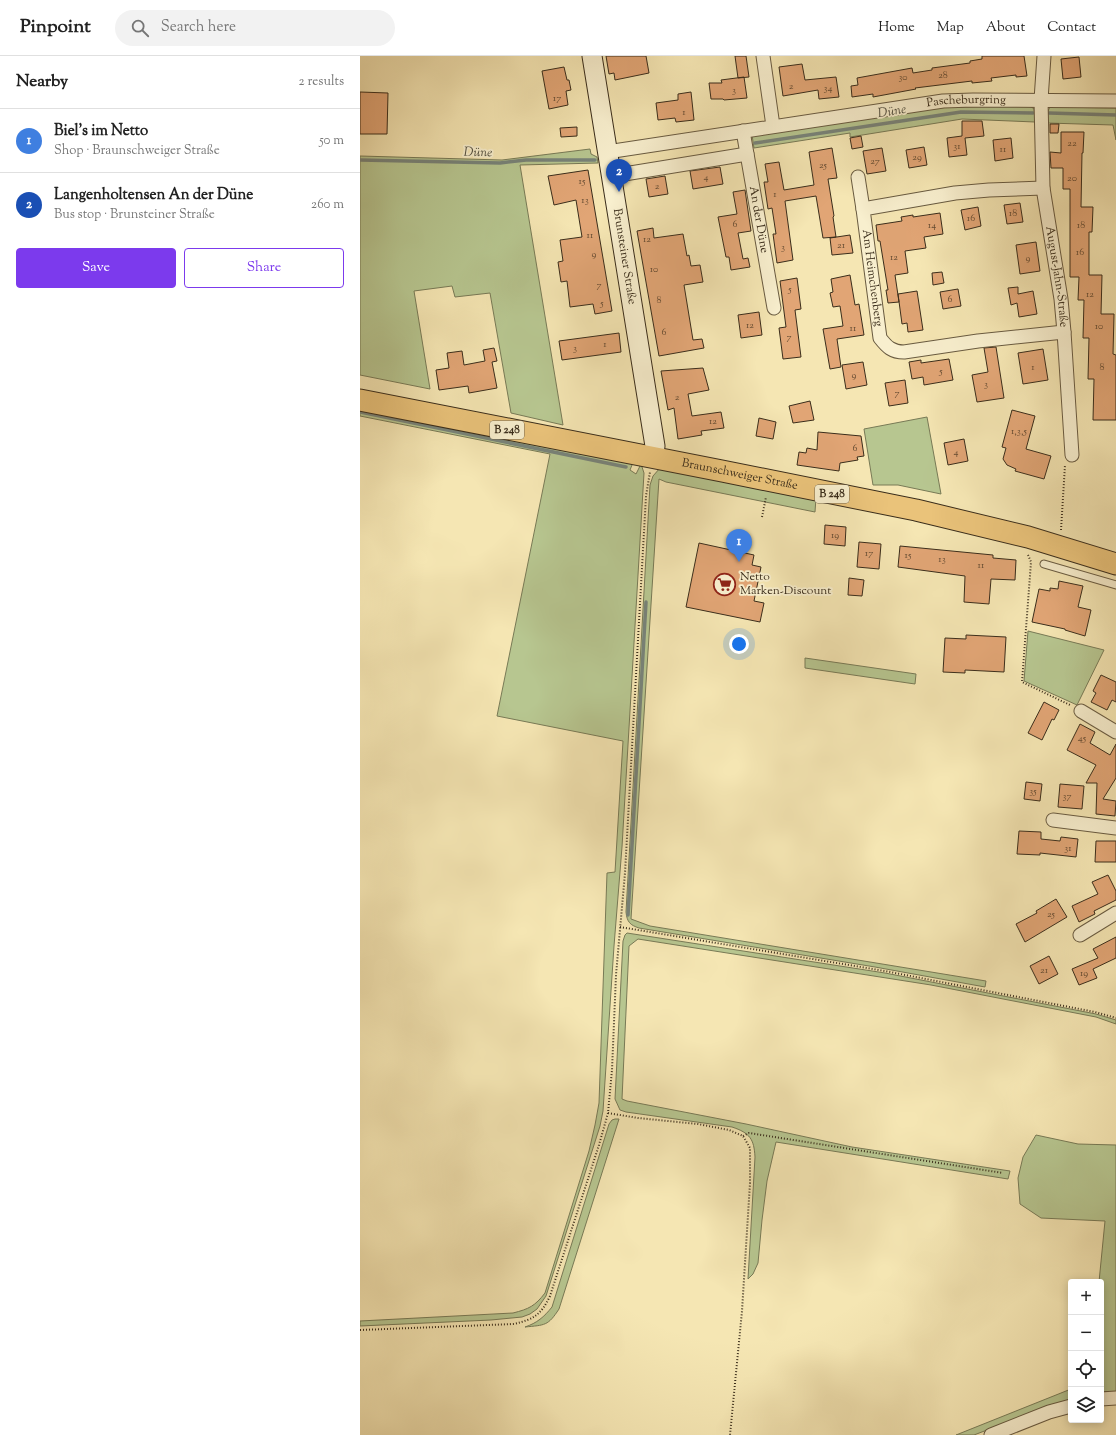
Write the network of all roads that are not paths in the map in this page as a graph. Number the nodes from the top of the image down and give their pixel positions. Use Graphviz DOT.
graph roads {
  1 [pos="592,56"];
  2 [pos="763,56"];
  3 [pos="1044,56"];
  4 [pos="1042,100"];
  5 [pos="1116,101"];
  6 [pos="773,126"];
  7 [pos="743,131"];
  8 [pos="607,152"];
  9 [pos="747,154"];
  10 [pos="612,176"];
  11 [pos="858,177"];
  12 [pos="1043,188"];
  13 [pos="863,208"];
  14 [pos="774,308"];
  15 [pos="1064,332"];
  16 [pos="360,400"];
  17 [pos="1072,455"];
  18 [pos="653,457"];
  19 [pos="1044,564"];
  20 [pos="1116,564"];
  21 [pos="1116,585"];
  22 [pos="1082,711"];
  23 [pos="1116,732"];
  24 [pos="1053,820"];
  25 [pos="1116,828"];
  26 [pos="1116,913"];
  27 [pos="1080,935"];
  28 [pos="1116,1398"];
  29 [pos="1104,1399"];
  30 [pos="1068,1407"];
  31 [pos="996,1434"];
  1 -- 8 [label="street, Brunsteiner Straße"];
  2 -- 6 [label="street"];
  3 -- 4 [label="street"];
  4 -- 5 [label="street, Pascheburgring"];
  4 -- 6 [label="street, Pascheburgring"];
  4 -- 12 [label="street, August-Jahn-Straße"];
  6 -- 7 [label="street, Pascheburgring"];
  7 -- 8 [label="street, Pascheburgring"];
  7 -- 9 [label="street, An der Düne"];
  8 -- 10 [label="street, Brunsteiner Straße"];
  9 -- 10 [label="street"];
  9 -- 14 [label="street, An der Düne"];
  10 -- 18 [label="street, Brunsteiner Straße"];
  11 -- 13 [label="street, Am Heimchenberg"];
  12 -- 13 [label="street"];
  12 -- 15 [label="street, August-Jahn-Straße"];
  13 -- 15 [label="street, Am Heimchenberg"];
  15 -- 17 [label="street, August-Jahn-Straße"];
  16 -- 18 [label="main road, Braunschweiger Straße / B 248"];
  18 -- 20 [label="main road, Braunschweiger Straße / B 248"];
  19 -- 21 [label="lane"];
  22 -- 23 [label="street"];
  24 -- 25 [label="street"];
  26 -- 27 [label="street"];
  28 -- 29 [label="street"];
  30 -- 31 [label="street"];
}
